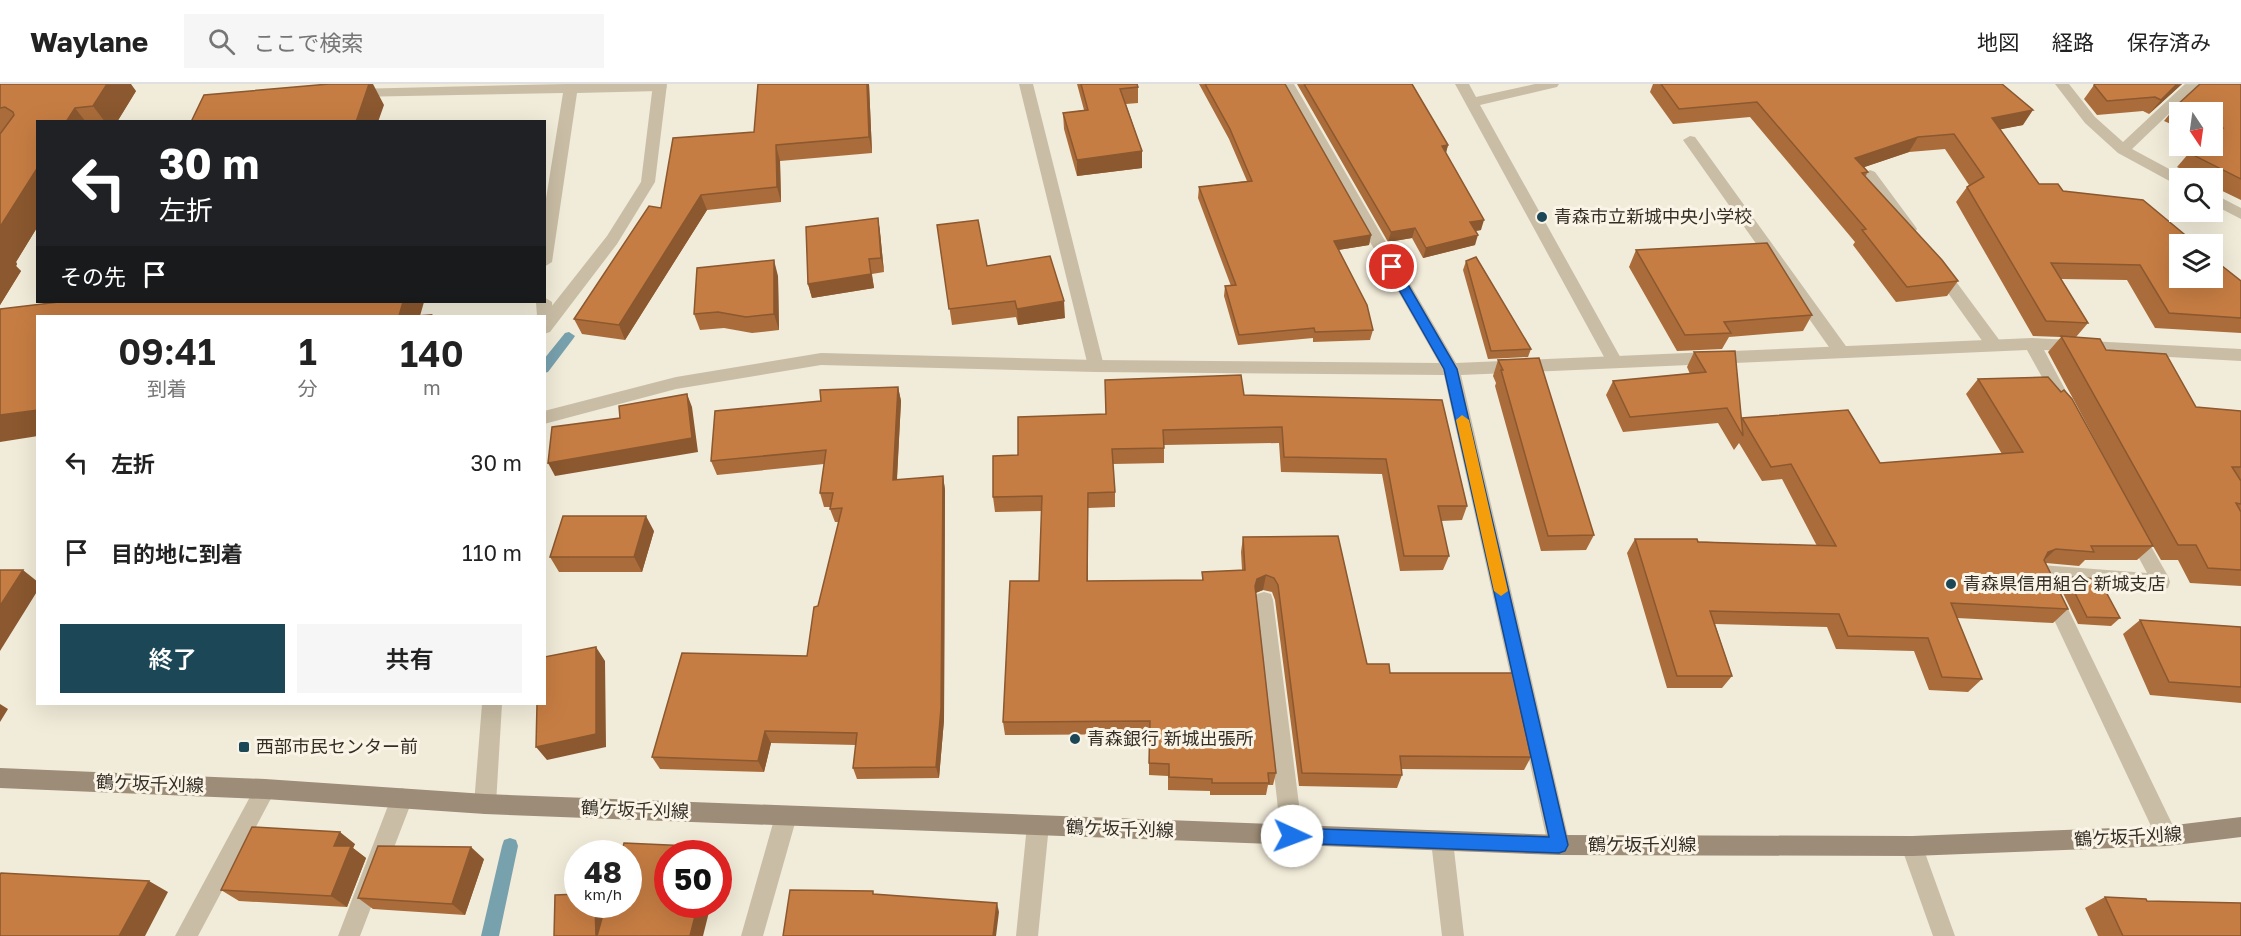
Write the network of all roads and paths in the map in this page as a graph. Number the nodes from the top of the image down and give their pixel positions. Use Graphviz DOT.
graph roads {
  1 [pos="1026,84"];
  2 [pos="1287,84"];
  3 [pos="1462,84"];
  4 [pos="1552,84"];
  5 [pos="2062,84"];
  6 [pos="2193,84"];
  7 [pos="660,85"];
  8 [pos="571,87"];
  9 [pos="340,94"];
  10 [pos="1474,102"];
  11 [pos="1690,140"];
  12 [pos="2123,150"];
  13 [pos="1870,175"];
  14 [pos="2169,175"];
  15 [pos="2223,204"];
  16 [pos="2241,214"];
  17 [pos="546,249"];
  18 [pos="546,326"];
  19 [pos="2032,344"];
  20 [pos="1994,345"];
  21 [pos="1842,353"];
  22 [pos="2241,355"];
  23 [pos="1616,362"];
  24 [pos="1096,366"];
  25 [pos="1450,369"];
  26 [pos="546,417"];
  27 [pos="2077,427"];
  28 [pos="2127,520"];
  29 [pos="1264,600"];
  30 [pos="492,705"];
  31 [pos="0,778"];
  32 [pos="265,789"];
  33 [pos="402,798"];
  34 [pos="485,804"];
  35 [pos="786,816"];
  36 [pos="1038,825"];
  37 [pos="2241,827"];
  38 [pos="1292,836"];
  39 [pos="2167,836"];
  40 [pos="1442,841"];
  41 [pos="1559,845"];
  42 [pos="1912,846"];
  43 [pos="186,936"];
  44 [pos="349,936"];
  45 [pos="752,936"];
  46 [pos="1027,936"];
  47 [pos="1453,936"];
  48 [pos="1944,936"];
  1 -- 24 [label="street"];
  2 -- 25 [label="street"];
  3 -- 10 [label="street"];
  4 -- 10 [label="street"];
  5 -- 12 [label="street"];
  6 -- 12 [label="street"];
  7 -- 8 [label="street"];
  7 -- 18 [label="street"];
  8 -- 9 [label="street"];
  8 -- 17 [label="street"];
  10 -- 23 [label="street"];
  11 -- 21 [label="street"];
  12 -- 14 [label="street"];
  13 -- 20 [label="street"];
  15 -- 16 [label="street"];
  19 -- 20 [label="street"];
  19 -- 22 [label="street"];
  19 -- 27 [label="street"];
  20 -- 21 [label="street"];
  21 -- 23 [label="street"];
  23 -- 25 [label="street"];
  24 -- 25 [label="street"];
  24 -- 26 [label="street"];
  25 -- 41 [label="street"];
  28 -- 39 [label="street"];
  29 -- 38 [label="street"];
  30 -- 34 [label="street"];
  31 -- 32 [label="main road, 鶴ケ坂千刈線"];
  32 -- 33 [label="main road, 鶴ケ坂千刈線"];
  32 -- 43 [label="street"];
  33 -- 34 [label="main road, 鶴ケ坂千刈線"];
  33 -- 44 [label="street"];
  34 -- 35 [label="main road, 鶴ケ坂千刈線"];
  35 -- 36 [label="main road, 鶴ケ坂千刈線"];
  35 -- 45 [label="street"];
  36 -- 38 [label="main road, 鶴ケ坂千刈線"];
  36 -- 46 [label="street"];
  37 -- 39 [label="main road, 鶴ケ坂千刈線"];
  38 -- 40 [label="main road, 鶴ケ坂千刈線"];
  39 -- 42 [label="main road, 鶴ケ坂千刈線"];
  40 -- 41 [label="main road, 鶴ケ坂千刈線"];
  40 -- 47 [label="street"];
  41 -- 42 [label="main road, 鶴ケ坂千刈線"];
  42 -- 48 [label="street"];
}
